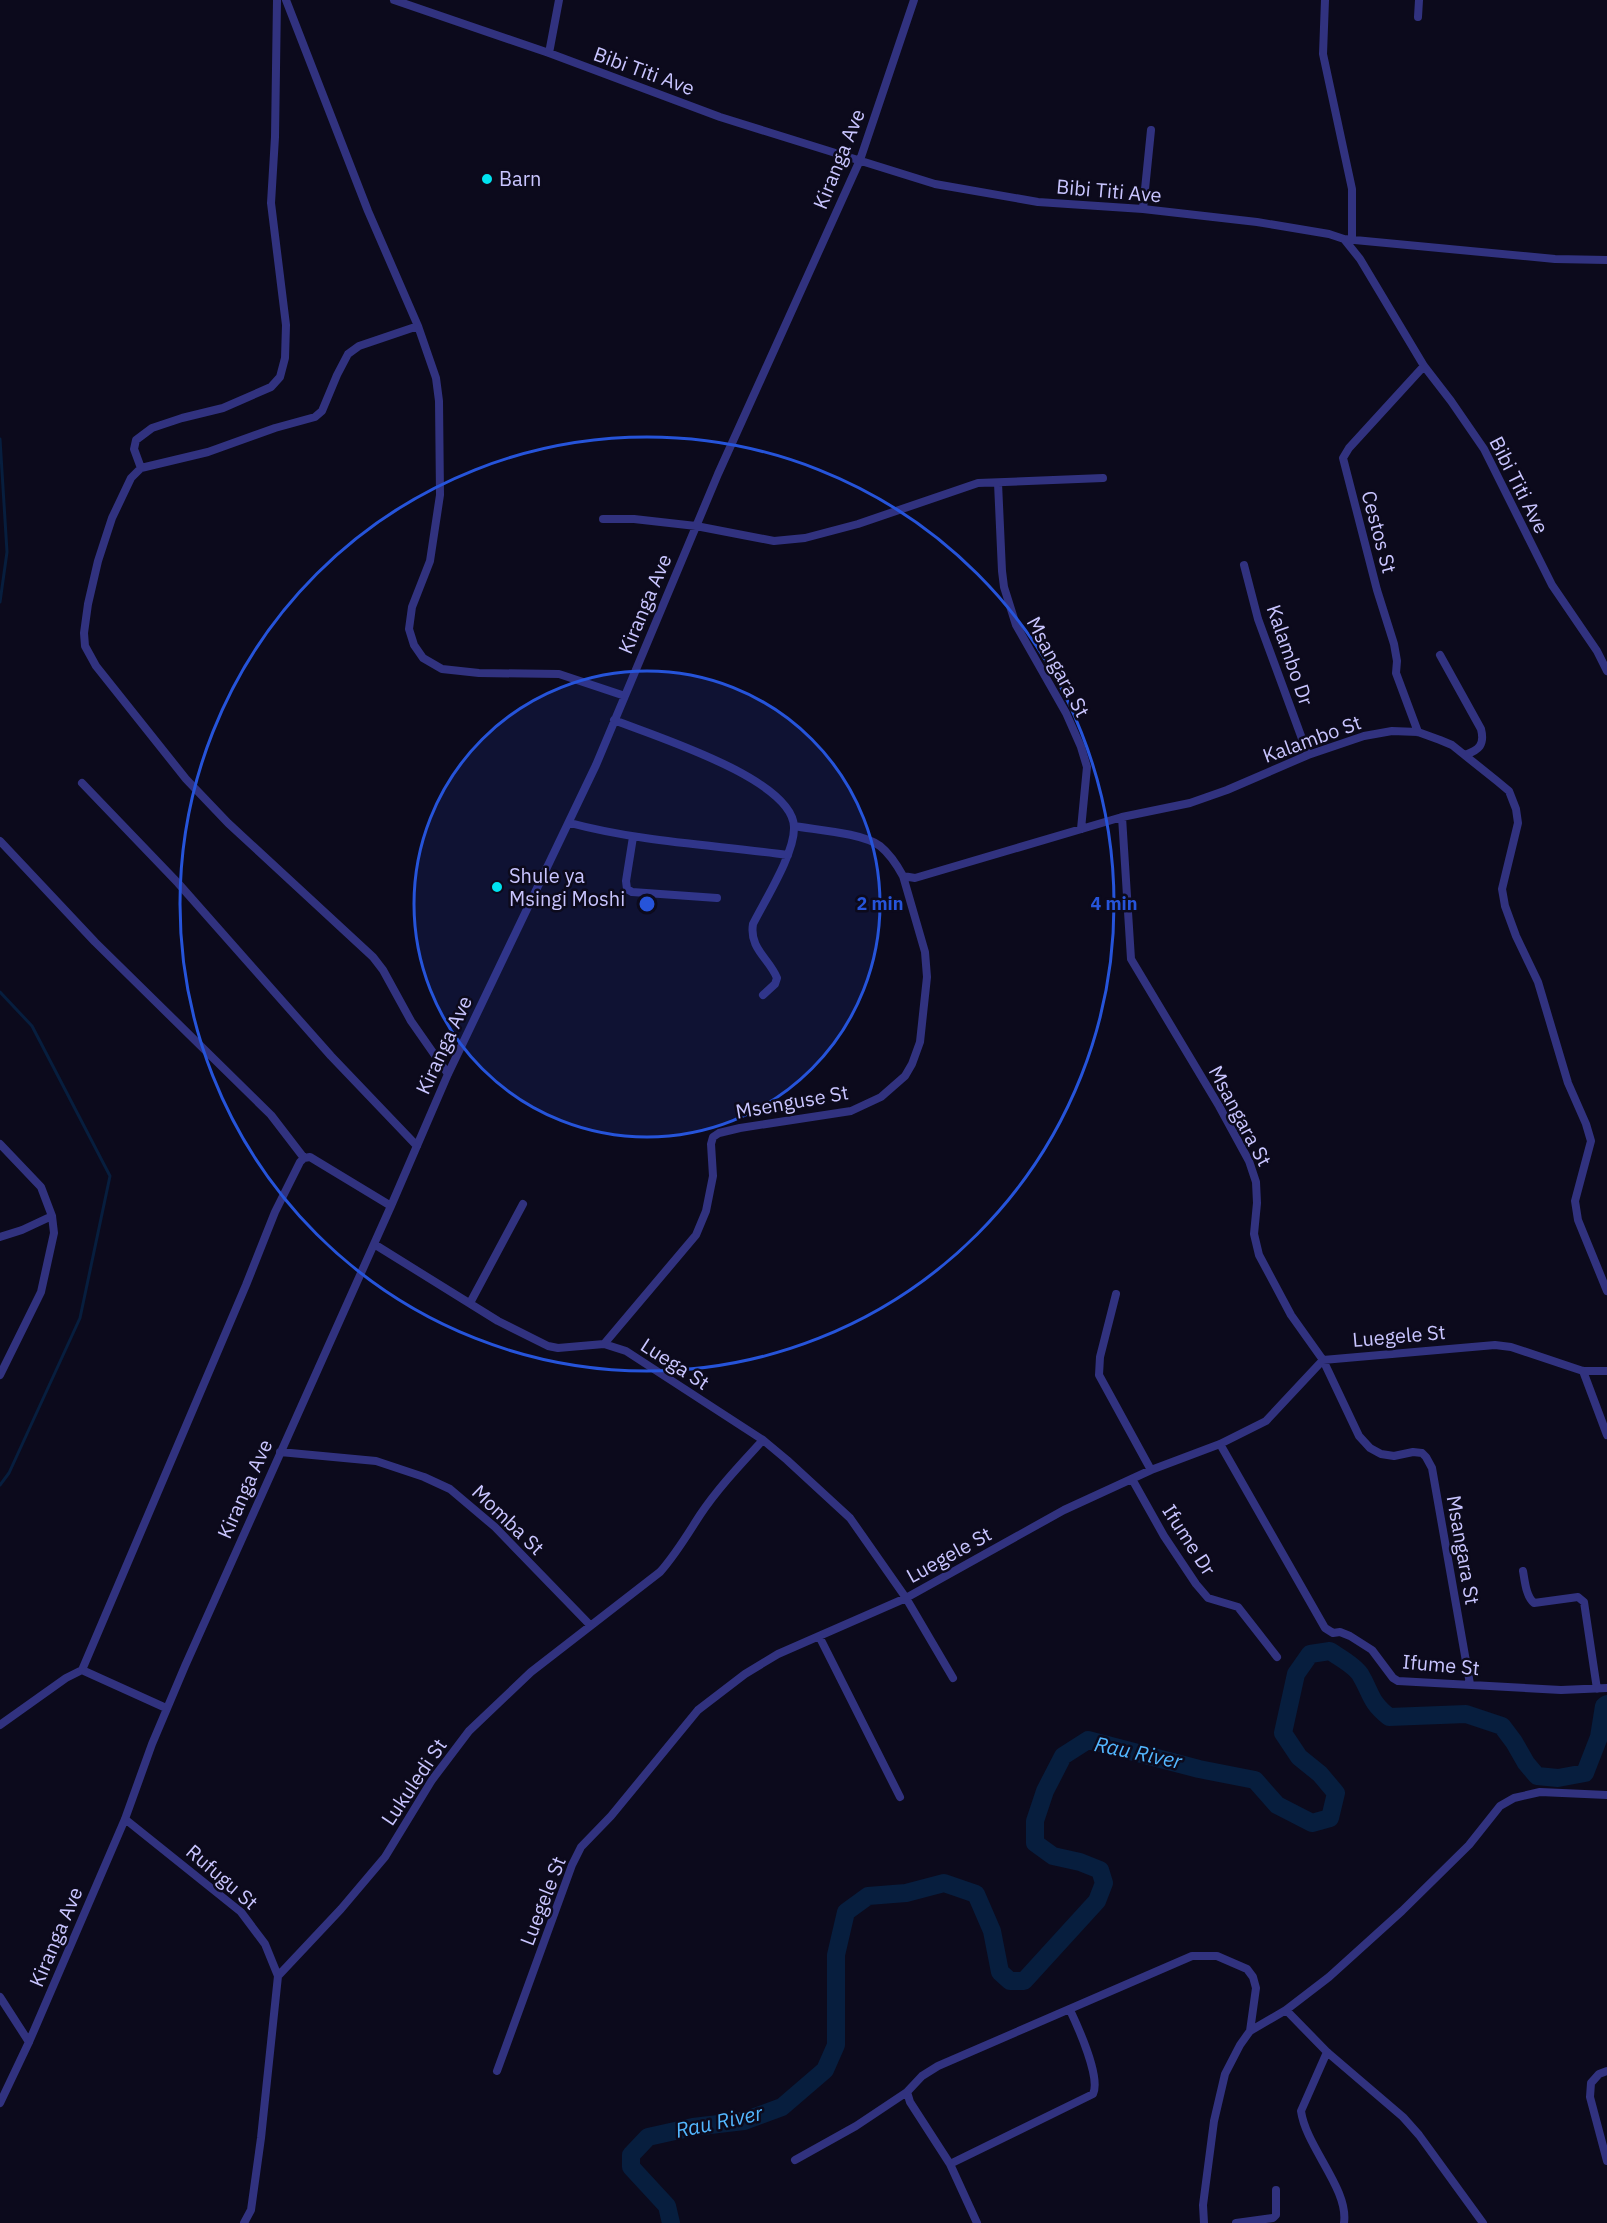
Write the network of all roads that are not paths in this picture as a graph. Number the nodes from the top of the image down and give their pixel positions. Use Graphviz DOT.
graph roads {
  1 [pos="277,0"];
  2 [pos="286,0"];
  3 [pos="394,0"];
  4 [pos="559,0"];
  5 [pos="914,0"];
  6 [pos="1325,0"];
  7 [pos="1419,0"];
  8 [pos="1418,17"];
  9 [pos="549,53"];
  10 [pos="1151,130"];
  11 [pos="860,160"];
  12 [pos="1143,209"];
  13 [pos="1348,239"];
  14 [pos="1607,260"];
  15 [pos="418,326"];
  16 [pos="1424,366"];
  17 [pos="141,468"];
  18 [pos="1103,478"];
  19 [pos="998,483"];
  20 [pos="603,519"];
  21 [pos="696,526"];
  22 [pos="1244,565"];
  23 [pos="1440,655"];
  24 [pos="1607,671"];
  25 [pos="625,696"];
  26 [pos="614,720"];
  27 [pos="1418,732"];
  28 [pos="1308,755"];
  29 [pos="1465,755"];
  30 [pos="82,783"];
  31 [pos="1122,817"];
  32 [pos="570,823"];
  33 [pos="794,826"];
  34 [pos="1081,829"];
  35 [pos="633,837"];
  36 [pos="0,841"];
  37 [pos="788,855"];
  38 [pos="903,876"];
  39 [pos="717,898"];
  40 [pos="763,995"];
  41 [pos="448,1074"];
  42 [pos="0,1144"];
  43 [pos="417,1146"];
  44 [pos="304,1158"];
  45 [pos="523,1204"];
  46 [pos="391,1206"];
  47 [pos="52,1216"];
  48 [pos="0,1237"];
  49 [pos="374,1244"];
  50 [pos="1607,1291"];
  51 [pos="1116,1294"];
  52 [pos="470,1303"];
  53 [pos="604,1344"];
  54 [pos="1323,1360"];
  55 [pos="1583,1371"];
  56 [pos="1607,1371"];
  57 [pos="0,1375"];
  58 [pos="1607,1435"];
  59 [pos="763,1440"];
  60 [pos="1220,1444"];
  61 [pos="280,1452"];
  62 [pos="1150,1470"];
  63 [pos="1132,1479"];
  64 [pos="1523,1571"];
  65 [pos="906,1598"];
  66 [pos="590,1625"];
  67 [pos="819,1636"];
  68 [pos="1277,1657"];
  69 [pos="82,1671"];
  70 [pos="953,1678"];
  71 [pos="1470,1684"];
  72 [pos="1602,1689"];
  73 [pos="166,1708"];
  74 [pos="0,1725"];
  75 [pos="1607,1795"];
  76 [pos="900,1797"];
  77 [pos="125,1819"];
  78 [pos="278,1976"];
  79 [pos="0,1997"];
  80 [pos="1070,2010"];
  81 [pos="1286,2010"];
  82 [pos="1250,2031"];
  83 [pos="29,2042"];
  84 [pos="1327,2052"];
  85 [pos="497,2071"];
  86 [pos="1607,2071"];
  87 [pos="908,2092"];
  88 [pos="0,2103"];
  89 [pos="795,2160"];
  90 [pos="1607,2162"];
  91 [pos="950,2164"];
  92 [pos="1276,2190"];
  93 [pos="244,2223"];
  94 [pos="977,2223"];
  95 [pos="1203,2223"];
  96 [pos="1236,2223"];
  97 [pos="1344,2223"];
  98 [pos="1483,2223"];
  1 -- 17 [label="street"];
  2 -- 15 [label="street"];
  3 -- 9 [label="street, Bibi Titi Ave"];
  4 -- 9 [label="street"];
  5 -- 11 [label="street, Kiranga Ave"];
  6 -- 13 [label="street"];
  7 -- 8 [label="street"];
  9 -- 11 [label="street, Bibi Titi Ave"];
  10 -- 12 [label="street"];
  11 -- 12 [label="street, Bibi Titi Ave"];
  11 -- 21 [label="street, Kiranga Ave"];
  12 -- 13 [label="street, Bibi Titi Ave"];
  13 -- 14 [label="street"];
  13 -- 16 [label="street, Bibi Titi Ave"];
  15 -- 17 [label="street"];
  15 -- 25 [label="street"];
  16 -- 24 [label="street, Bibi Titi Ave"];
  16 -- 27 [label="street, Cestos St"];
  17 -- 41 [label="street"];
  18 -- 19 [label="street"];
  19 -- 21 [label="street"];
  19 -- 34 [label="street, Msangara St"];
  20 -- 21 [label="street"];
  21 -- 25 [label="street, Kiranga Ave"];
  22 -- 28 [label="street, Kalambo Dr"];
  23 -- 29 [label="street"];
  25 -- 26 [label="street, Kiranga Ave"];
  26 -- 32 [label="street, Kiranga Ave"];
  26 -- 33 [label="street"];
  27 -- 28 [label="street, Kalambo St"];
  27 -- 29 [label="street, Kalambo St"];
  28 -- 31 [label="street, Kalambo St"];
  29 -- 50 [label="street, Kalambo St"];
  30 -- 43 [label="street"];
  31 -- 34 [label="street, Kalambo St"];
  31 -- 54 [label="street, Msangara St"];
  32 -- 35 [label="street"];
  32 -- 41 [label="street, Kiranga Ave"];
  33 -- 37 [label="street"];
  33 -- 38 [label="street"];
  34 -- 38 [label="street, Kalambo St"];
  35 -- 37 [label="street"];
  35 -- 39 [label="street"];
  36 -- 44 [label="street"];
  37 -- 40 [label="street"];
  38 -- 53 [label="street, Msenguse St"];
  41 -- 43 [label="street, Kiranga Ave"];
  42 -- 47 [label="street"];
  43 -- 46 [label="street, Kiranga Ave"];
  44 -- 46 [label="street"];
  44 -- 69 [label="street"];
  45 -- 52 [label="street"];
  46 -- 49 [label="street, Kiranga Ave"];
  47 -- 48 [label="street"];
  47 -- 57 [label="street"];
  49 -- 52 [label="street, Luega St"];
  49 -- 61 [label="street, Kiranga Ave"];
  51 -- 62 [label="street"];
  52 -- 53 [label="street, Luega St"];
  53 -- 59 [label="street, Luega St"];
  54 -- 55 [label="street, Luegele St"];
  54 -- 60 [label="street, Luegele St"];
  54 -- 71 [label="street, Msangara St"];
  55 -- 56 [label="street, Luegele St"];
  55 -- 58 [label="street"];
  59 -- 65 [label="street, Luega St"];
  59 -- 66 [label="street, Lukuledi St"];
  60 -- 62 [label="street, Luegele St"];
  60 -- 71 [label="street, Ifume St"];
  61 -- 66 [label="street, Momba St"];
  61 -- 73 [label="street, Kiranga Ave"];
  62 -- 63 [label="street, Luegele St"];
  63 -- 65 [label="street, Luegele St"];
  63 -- 68 [label="street, Ifume Dr"];
  64 -- 72 [label="street"];
  65 -- 67 [label="street, Luegele St"];
  65 -- 70 [label="street, Luega St"];
  66 -- 78 [label="street, Lukuledi St"];
  67 -- 76 [label="street"];
  67 -- 85 [label="street, Luegele St"];
  69 -- 73 [label="street"];
  69 -- 74 [label="street"];
  71 -- 72 [label="street, Ifume St"];
  73 -- 77 [label="street, Kiranga Ave"];
  75 -- 81 [label="street"];
  77 -- 78 [label="street, Rufugu St"];
  77 -- 83 [label="street, Kiranga Ave"];
  78 -- 93 [label="street"];
  79 -- 83 [label="street"];
  80 -- 82 [label="street"];
  80 -- 87 [label="street"];
  80 -- 91 [label="street"];
  81 -- 82 [label="street"];
  81 -- 84 [label="street"];
  82 -- 95 [label="street"];
  83 -- 88 [label="street, Kiranga Ave"];
  84 -- 97 [label="street"];
  84 -- 98 [label="street"];
  86 -- 90 [label="street"];
  87 -- 89 [label="street"];
  87 -- 91 [label="street"];
  91 -- 94 [label="street"];
  92 -- 96 [label="street"];
}
